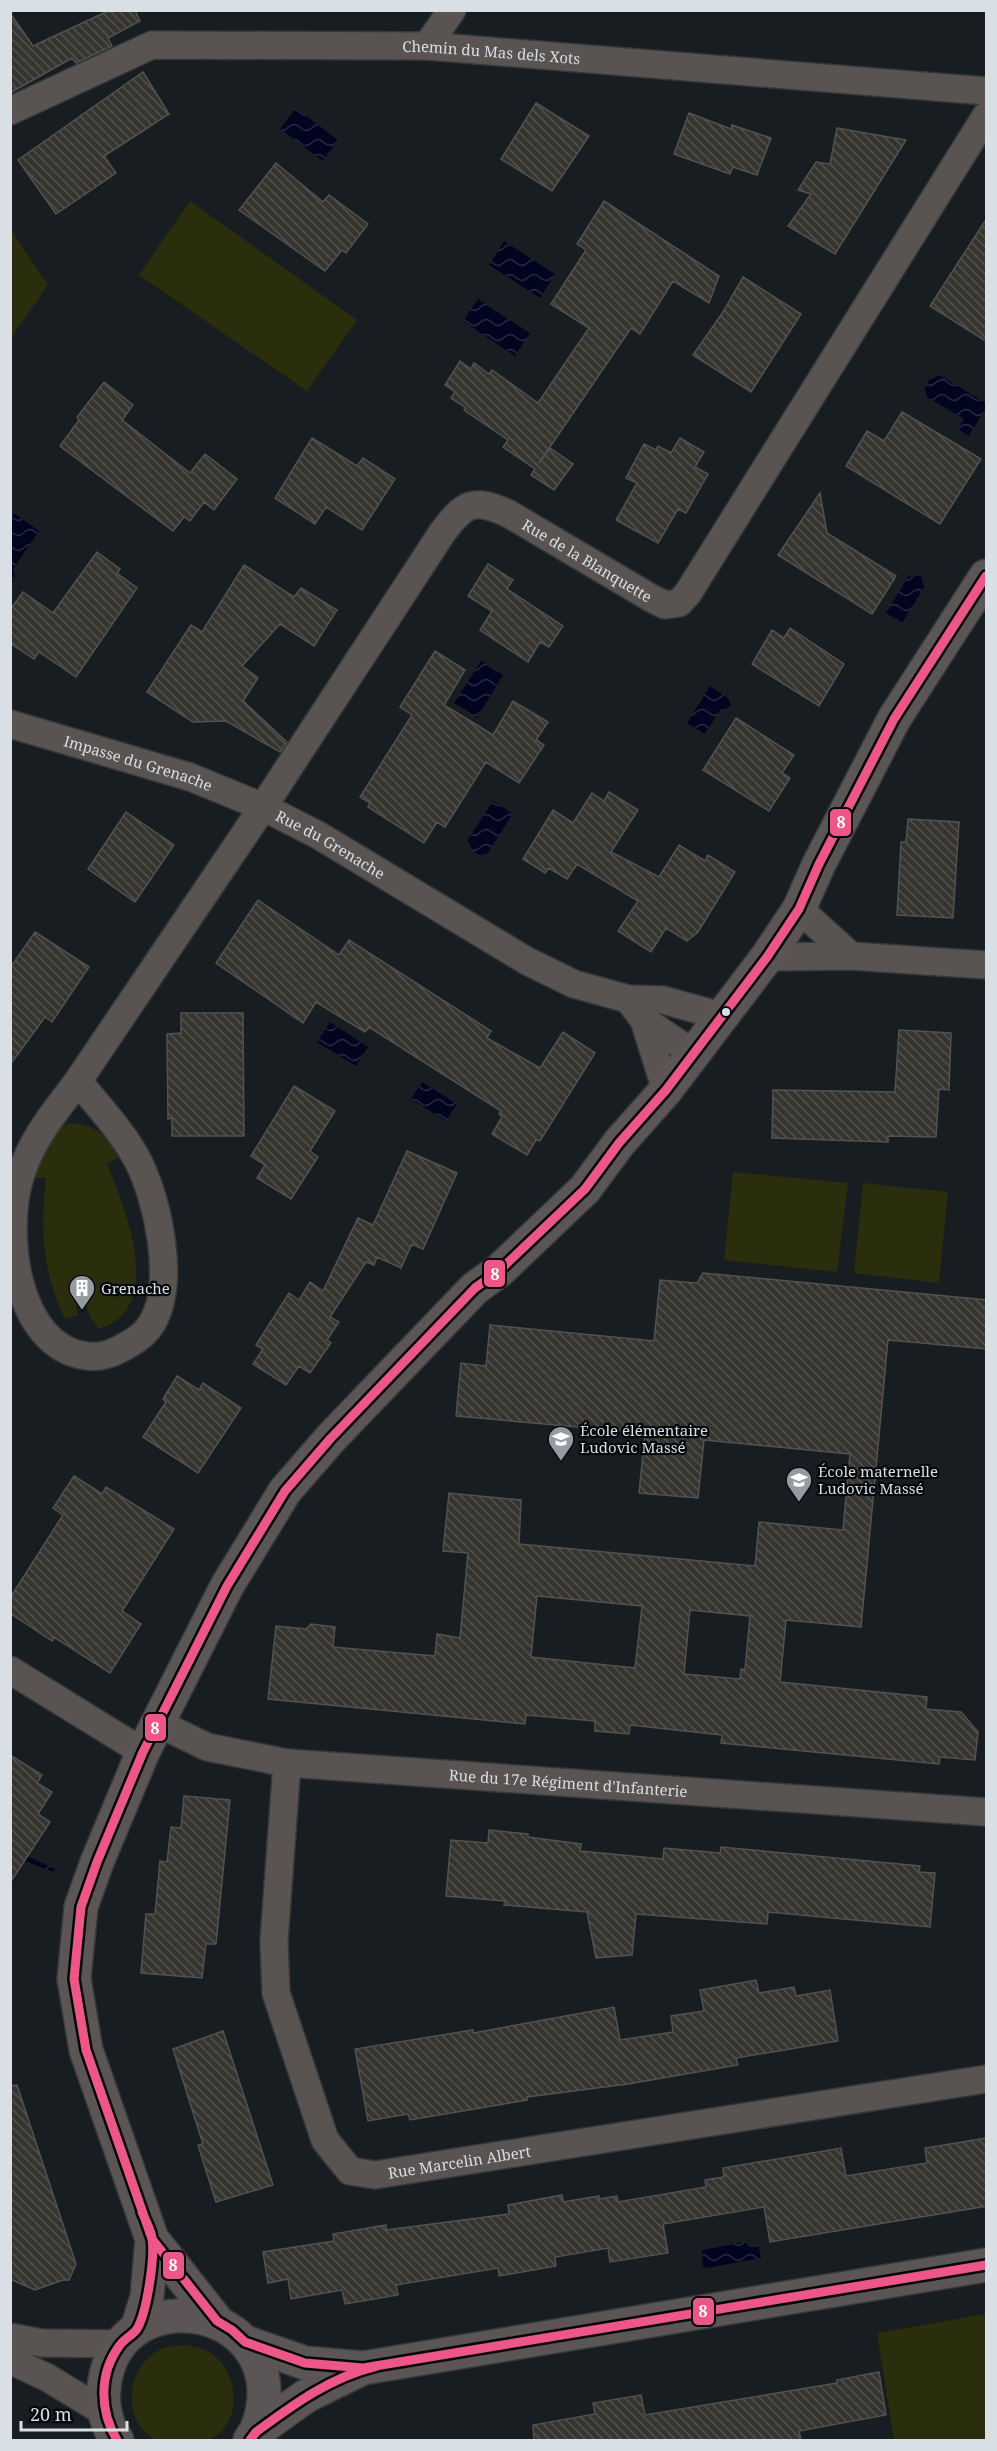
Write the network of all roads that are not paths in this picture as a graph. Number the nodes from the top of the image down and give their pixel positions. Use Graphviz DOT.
graph roads {
  1 [pos="452,10"];
  2 [pos="427,46"];
  3 [pos="987,91"];
  4 [pos="10,111"];
  5 [pos="987,116"];
  6 [pos="987,576"];
  7 [pos="10,724"];
  8 [pos="263,807"];
  9 [pos="799,909"];
  10 [pos="851,956"];
  11 [pos="767,957"];
  12 [pos="987,965"];
  13 [pos="628,999"];
  14 [pos="721,1016"];
  15 [pos="644,1020"];
  16 [pos="694,1054"];
  17 [pos="78,1081"];
  18 [pos="666,1090"];
  19 [pos="10,1670"];
  20 [pos="158,1723"];
  21 [pos="143,1752"];
  22 [pos="287,1763"];
  23 [pos="987,1812"];
  24 [pos="987,2079"];
  25 [pos="152,2239"];
  26 [pos="987,2265"];
  27 [pos="217,2321"];
  28 [pos="10,2337"];
  29 [pos="129,2337"];
  30 [pos="245,2342"];
  31 [pos="10,2360"];
  32 [pos="363,2368"];
  33 [pos="111,2426"];
  34 [pos="253,2436"];
  1 -- 2 [label="street"];
  2 -- 3 [label="street, Chemin du Mas dels Xots"];
  2 -- 4 [label="street, Chemin du Mas dels Xots"];
  5 -- 8 [label="street, Rue de la Blanquette"];
  6 -- 9 [label="street"];
  7 -- 8 [label="street, Impasse du Grenache"];
  8 -- 13 [label="street, Rue du Grenache"];
  8 -- 17 [label="street, Rue du Grenache"];
  9 -- 10 [label="street"];
  9 -- 11 [label="street"];
  10 -- 11 [label="street"];
  10 -- 12 [label="street"];
  11 -- 14 [label="street"];
  13 -- 14 [label="street, Rue du Grenache"];
  13 -- 15 [label="street"];
  14 -- 16 [label="street"];
  15 -- 16 [label="street"];
  15 -- 18 [label="street"];
  16 -- 18 [label="street"];
  17 -- 17 [label="street, Rue du Grenache"];
  18 -- 20 [label="street"];
  19 -- 21 [label="street"];
  20 -- 21 [label="street"];
  20 -- 22 [label="street, Rue du 17e Régiment d'Infanterie"];
  21 -- 25 [label="street"];
  22 -- 23 [label="street, Rue du 17e Régiment d'Infanterie"];
  22 -- 24 [label="street, Rue Marcelin Albert"];
  25 -- 27 [label="street"];
  25 -- 29 [label="street"];
  26 -- 32 [label="street"];
  27 -- 29 [label="street"];
  27 -- 30 [label="street"];
  28 -- 29 [label="street"];
  29 -- 33 [label="street"];
  30 -- 32 [label="street"];
  30 -- 34 [label="street"];
  31 -- 33 [label="street"];
  32 -- 34 [label="street"];
}
